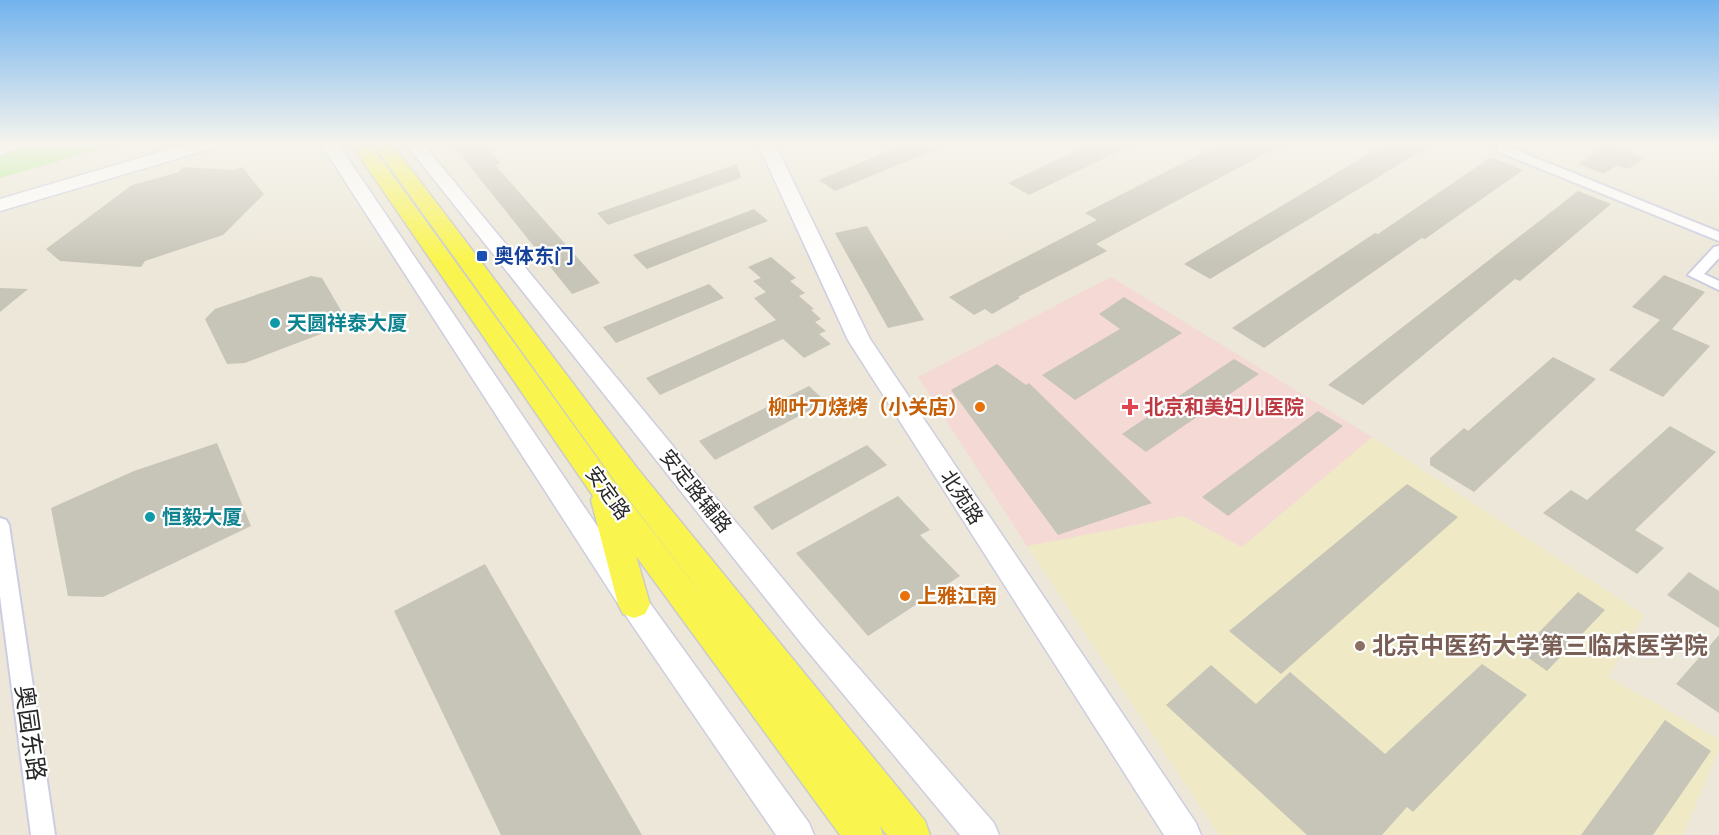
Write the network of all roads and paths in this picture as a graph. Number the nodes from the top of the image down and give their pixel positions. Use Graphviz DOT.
graph roads {
  1 [pos="35,183"];
  2 [pos="75,183"];
  3 [pos="355,183"];
  4 [pos="388,183"];
  5 [pos="410,183"];
  6 [pos="445,183"];
  7 [pos="784,183"];
  8 [pos="1586,183"];
  9 [pos="0,193"];
  10 [pos="0,205"];
  11 [pos="1719,237"];
  12 [pos="1719,250"];
  13 [pos="1719,286"];
  14 [pos="603,488"];
  15 [pos="0,525"];
  16 [pos="634,604"];
  17 [pos="43,835"];
  18 [pos="797,835"];
  19 [pos="864,835"];
  20 [pos="911,835"];
  21 [pos="982,835"];
  22 [pos="1184,835"];
  1 -- 9 [label="street"];
  2 -- 10 [label="street"];
  3 -- 16 [label="street"];
  4 -- 14 [label="main road, 安定路"];
  5 -- 20 [label="main road, 安定路"];
  6 -- 21 [label="street, 安定路辅路"];
  7 -- 22 [label="street, 北苑路"];
  8 -- 11 [label="street"];
  12 -- 13 [label="street"];
  14 -- 16 [label="main road"];
  14 -- 19 [label="main road, 安定路"];
  15 -- 17 [label="street, 奥园东路"];
  16 -- 18 [label="street"];
}
